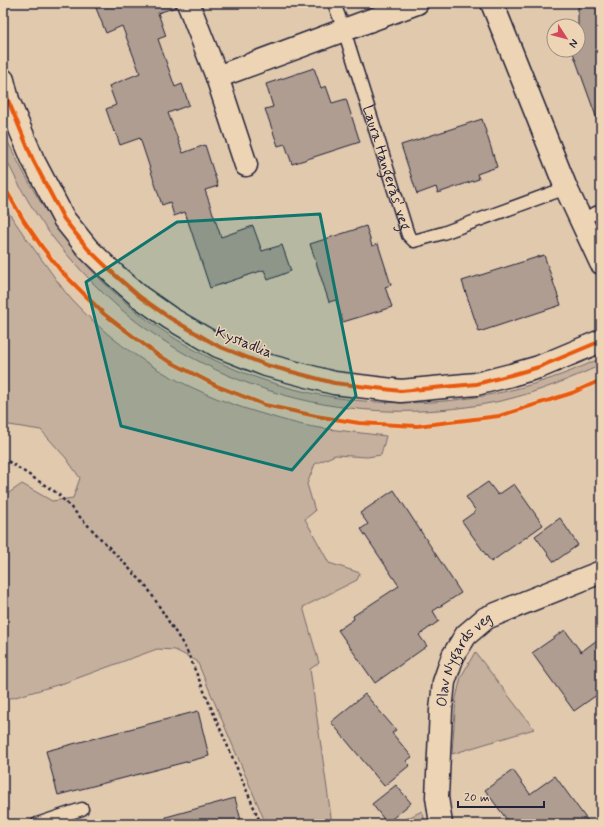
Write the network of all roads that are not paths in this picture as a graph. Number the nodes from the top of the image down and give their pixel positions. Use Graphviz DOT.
graph roads {
  1 [pos="188,3"];
  2 [pos="334,3"];
  3 [pos="417,3"];
  4 [pos="492,3"];
  5 [pos="344,30"];
  6 [pos="216,77"];
  7 [pos="3,80"];
  8 [pos="246,165"];
  9 [pos="566,188"];
  10 [pos="591,215"];
  11 [pos="601,263"];
  12 [pos="601,341"];
  13 [pos="601,572"];
  14 [pos="82,809"];
  15 [pos="37,824"];
  16 [pos="441,824"];
  1 -- 6 [label="street"];
  2 -- 5 [label="lane, Laura Hangerås' veg"];
  3 -- 5 [label="street"];
  4 -- 9 [label="street"];
  5 -- 6 [label="street"];
  5 -- 9 [label="lane, Laura Hangerås' veg"];
  6 -- 8 [label="street"];
  7 -- 12 [label="street, Kystadlia"];
  9 -- 10 [label="street"];
  10 -- 11 [label="street"];
  13 -- 16 [label="street, Olav Nygards veg"];
  14 -- 15 [label="lane"];
}
